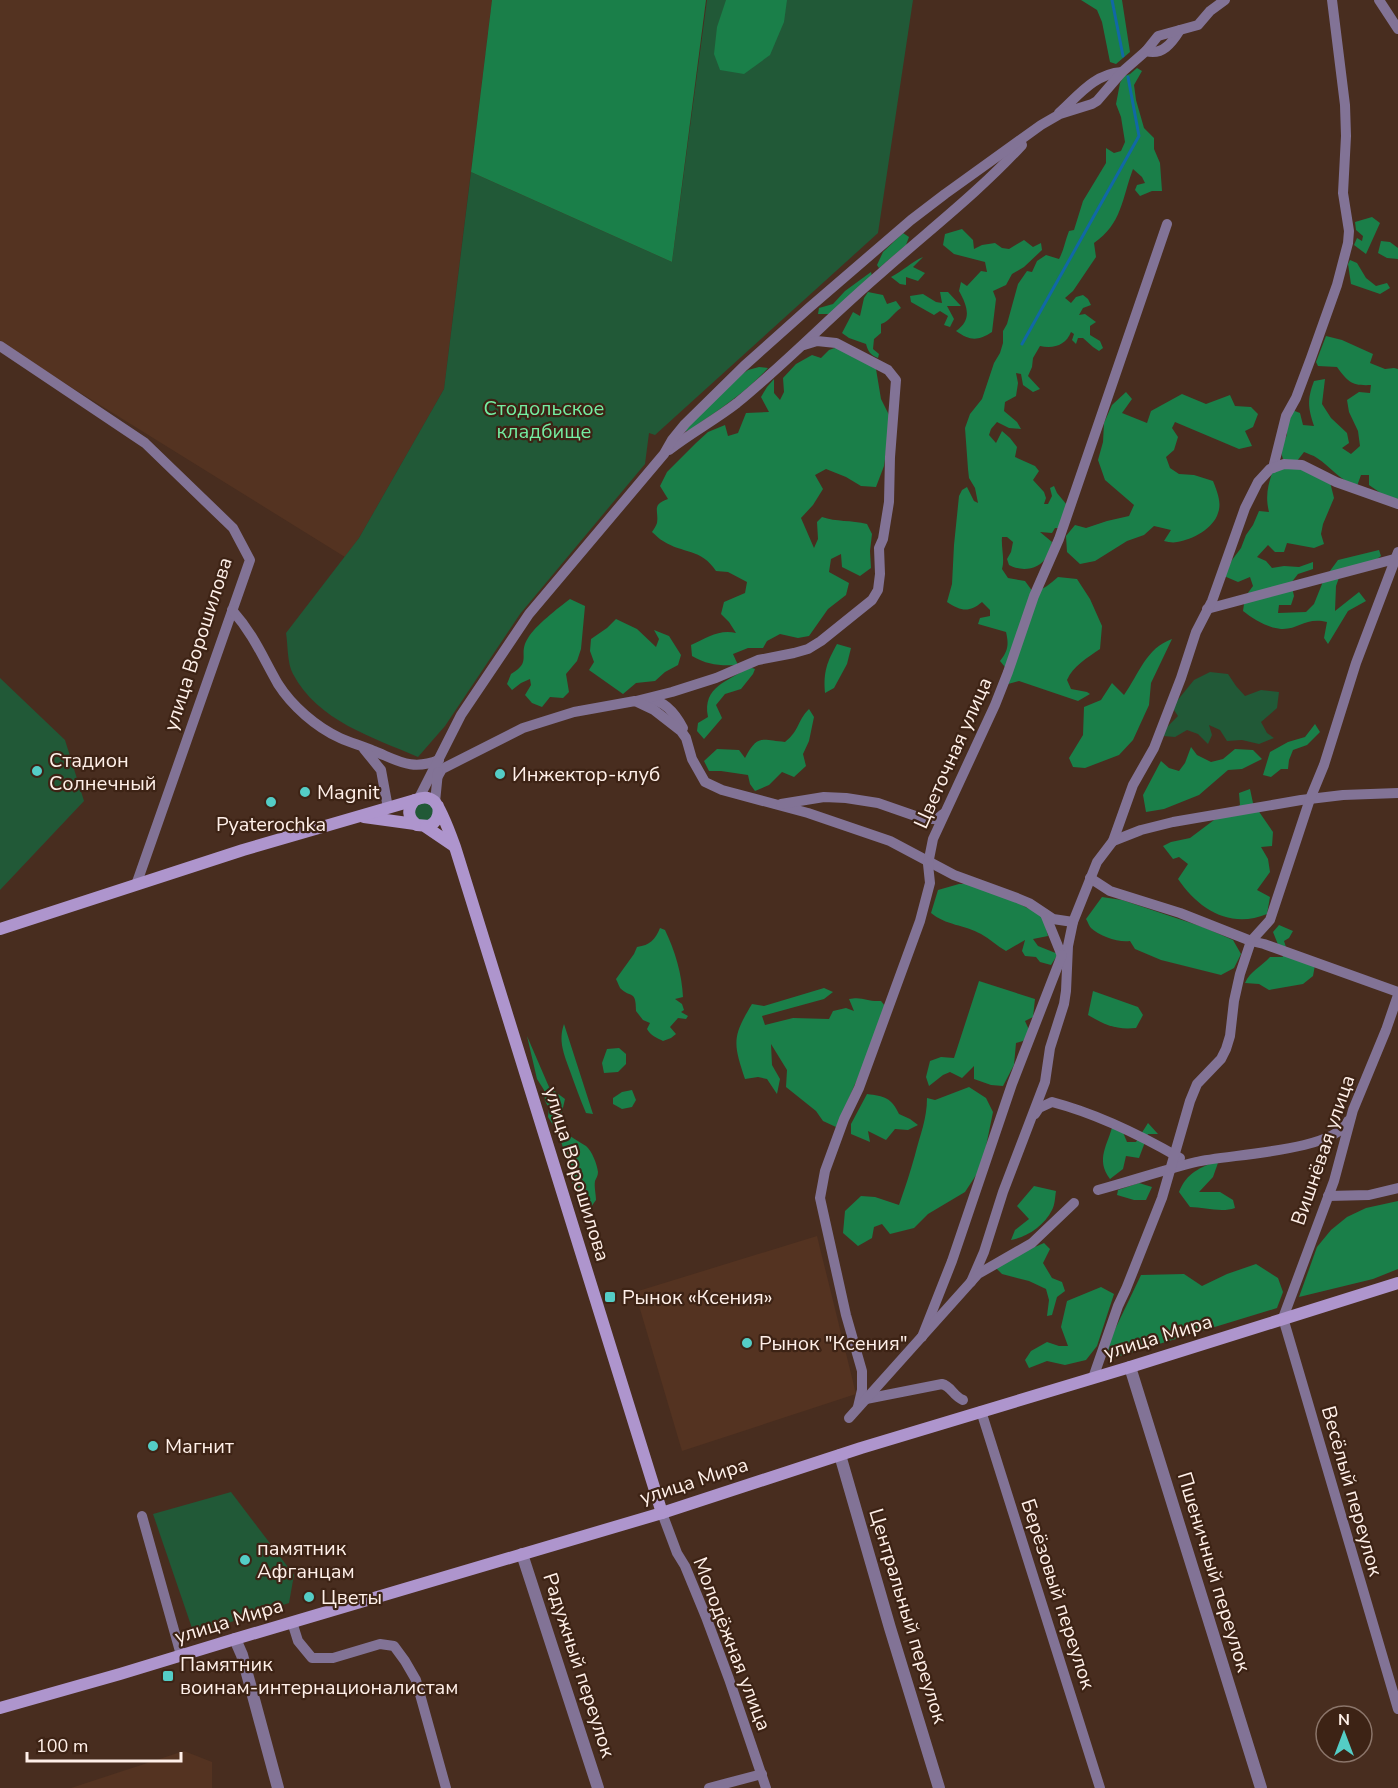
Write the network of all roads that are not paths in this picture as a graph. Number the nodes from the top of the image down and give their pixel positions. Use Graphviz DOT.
graph roads {
  1 [pos="1225,0"];
  2 [pos="1332,0"];
  3 [pos="1379,0"];
  4 [pos="1211,5"];
  5 [pos="1398,29"];
  6 [pos="1122,72"];
  7 [pos="1052,119"];
  8 [pos="1041,125"];
  9 [pos="1167,224"];
  10 [pos="804,345"];
  11 [pos="0,346"];
  12 [pos="664,454"];
  13 [pos="1274,468"];
  14 [pos="1398,504"];
  15 [pos="1397,557"];
  16 [pos="1207,609"];
  17 [pos="232,610"];
  18 [pos="636,701"];
  19 [pos="360,746"];
  20 [pos="439,760"];
  21 [pos="438,776"];
  22 [pos="1398,793"];
  23 [pos="417,799"];
  24 [pos="1310,799"];
  25 [pos="437,804"];
  26 [pos="772,804"];
  27 [pos="388,808"];
  28 [pos="945,811"];
  29 [pos="360,817"];
  30 [pos="420,825"];
  31 [pos="1113,841"];
  32 [pos="455,847"];
  33 [pos="929,862"];
  34 [pos="1090,878"];
  35 [pos="136,885"];
  36 [pos="1045,914"];
  37 [pos="1073,922"];
  38 [pos="0,928"];
  39 [pos="1251,941"];
  40 [pos="1062,956"];
  41 [pos="1066,968"];
  42 [pos="1398,993"];
  43 [pos="1353,1110"];
  44 [pos="1033,1115"];
  45 [pos="1174,1155"];
  46 [pos="1195,1162"];
  47 [pos="1171,1170"];
  48 [pos="1398,1188"];
  49 [pos="1098,1190"];
  50 [pos="1328,1196"];
  51 [pos="1074,1203"];
  52 [pos="970,1282"];
  53 [pos="1398,1283"];
  54 [pos="1283,1318"];
  55 [pos="922,1337"];
  56 [pos="1130,1367"];
  57 [pos="1093,1378"];
  58 [pos="963,1400"];
  59 [pos="862,1403"];
  60 [pos="981,1411"];
  61 [pos="849,1418"];
  62 [pos="840,1455"];
  63 [pos="662,1513"];
  64 [pos="142,1516"];
  65 [pos="522,1554"];
  66 [pos="292,1622"];
  67 [pos="235,1639"];
  68 [pos="182,1655"];
  69 [pos="0,1708"];
  70 [pos="1398,1709"];
  71 [pos="762,1774"];
  72 [pos="278,1788"];
  73 [pos="446,1788"];
  74 [pos="598,1788"];
  75 [pos="709,1788"];
  76 [pos="766,1788"];
  77 [pos="939,1788"];
  78 [pos="1100,1788"];
  79 [pos="1261,1788"];
  1 -- 4 [label="street"];
  2 -- 13 [label="street"];
  3 -- 5 [label="street"];
  4 -- 6 [label="street"];
  6 -- 7 [label="street"];
  6 -- 7 [label="street"];
  7 -- 8 [label="street"];
  8 -- 10 [label="street"];
  8 -- 12 [label="street"];
  9 -- 28 [label="street, Цветочная улица"];
  10 -- 12 [label="street"];
  10 -- 18 [label="street"];
  11 -- 17 [label="street, улица Ворошилова"];
  12 -- 20 [label="street"];
  13 -- 14 [label="street"];
  13 -- 16 [label="street"];
  15 -- 16 [label="street"];
  15 -- 24 [label="street"];
  16 -- 31 [label="street"];
  17 -- 19 [label="street"];
  17 -- 35 [label="street, улица Ворошилова"];
  18 -- 21 [label="street"];
  18 -- 26 [label="street"];
  19 -- 20 [label="street"];
  19 -- 27 [label="street"];
  20 -- 21 [label="street"];
  20 -- 23 [label="street"];
  21 -- 25 [label="street"];
  22 -- 24 [label="street"];
  23 -- 25 [label="main road"];
  23 -- 27 [label="main road"];
  23 -- 30 [label="main road"];
  24 -- 31 [label="street"];
  24 -- 39 [label="street"];
  25 -- 30 [label="main road"];
  25 -- 32 [label="main road, улица Ворошилова"];
  26 -- 28 [label="street"];
  26 -- 33 [label="street"];
  27 -- 29 [label="main road"];
  28 -- 33 [label="street, Цветочная улица"];
  29 -- 30 [label="main road"];
  29 -- 35 [label="main road"];
  30 -- 32 [label="main road"];
  31 -- 34 [label="street"];
  32 -- 63 [label="main road, улица Ворошилова"];
  33 -- 36 [label="street"];
  33 -- 59 [label="street, Цветочная улица"];
  34 -- 37 [label="street"];
  34 -- 39 [label="street"];
  35 -- 38 [label="main road"];
  36 -- 37 [label="street"];
  36 -- 40 [label="street"];
  37 -- 41 [label="street"];
  39 -- 42 [label="street"];
  39 -- 45 [label="street"];
  40 -- 41 [label="street"];
  40 -- 55 [label="street"];
  41 -- 44 [label="street"];
  42 -- 43 [label="street, Вишнёвая улица"];
  43 -- 46 [label="street"];
  43 -- 50 [label="street, Вишнёвая улица"];
  44 -- 45 [label="street"];
  44 -- 52 [label="street"];
  45 -- 46 [label="street"];
  45 -- 47 [label="street"];
  46 -- 47 [label="street"];
  47 -- 49 [label="street"];
  47 -- 57 [label="street"];
  48 -- 50 [label="street"];
  50 -- 54 [label="street, Вишнёвая улица"];
  51 -- 52 [label="street"];
  52 -- 55 [label="street"];
  53 -- 54 [label="main road, улица Мира"];
  54 -- 56 [label="main road, улица Мира"];
  54 -- 70 [label="street, Весёлый переулок"];
  55 -- 59 [label="street"];
  56 -- 57 [label="main road, улица Мира"];
  56 -- 79 [label="street, Пшеничный переулок"];
  57 -- 60 [label="main road, улица Мира"];
  58 -- 59 [label="street"];
  59 -- 61 [label="street"];
  60 -- 62 [label="main road, улица Мира"];
  60 -- 78 [label="street, Берёзовый переулок"];
  62 -- 63 [label="main road, улица Мира"];
  62 -- 77 [label="street, Центральный переулок"];
  63 -- 65 [label="main road, улица Мира"];
  63 -- 71 [label="street, Молодёжная улица"];
  64 -- 68 [label="street"];
  65 -- 66 [label="main road, улица Мира"];
  65 -- 74 [label="street, Радужный переулок"];
  66 -- 67 [label="main road, улица Мира"];
  66 -- 73 [label="street"];
  67 -- 68 [label="main road, улица Мира"];
  67 -- 72 [label="street"];
  68 -- 69 [label="main road, улица Мира"];
  71 -- 75 [label="street"];
  71 -- 76 [label="street, Молодёжная улица"];
}
